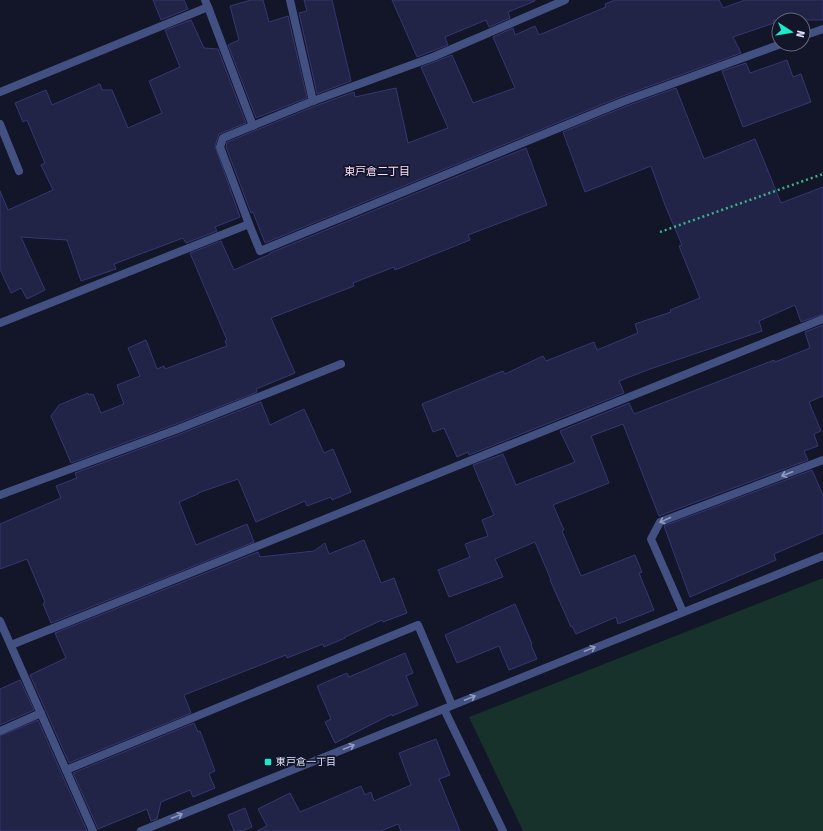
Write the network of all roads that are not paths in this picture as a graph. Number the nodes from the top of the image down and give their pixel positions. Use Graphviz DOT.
graph roads {
  1 [pos="290,0"];
  2 [pos="564,0"];
  3 [pos="207,3"];
  4 [pos="823,29"];
  5 [pos="811,33"];
  6 [pos="771,48"];
  7 [pos="0,92"];
  8 [pos="313,101"];
  9 [pos="0,124"];
  10 [pos="253,126"];
  11 [pos="20,170"];
  12 [pos="249,224"];
  13 [pos="823,319"];
  14 [pos="0,323"];
  15 [pos="341,364"];
  16 [pos="823,460"];
  17 [pos="0,495"];
  18 [pos="823,556"];
  19 [pos="683,612"];
  20 [pos="0,621"];
  21 [pos="11,645"];
  22 [pos="452,705"];
  23 [pos="444,709"];
  24 [pos="41,713"];
  25 [pos="0,731"];
  26 [pos="66,770"];
  27 [pos="93,831"];
  28 [pos="140,831"];
  29 [pos="503,831"];
  1 -- 8 [label="street"];
  2 -- 8 [label="street"];
  3 -- 7 [label="street"];
  3 -- 10 [label="street"];
  4 -- 5 [label="street"];
  6 -- 12 [label="street"];
  8 -- 10 [label="street"];
  9 -- 11 [label="street"];
  10 -- 12 [label="street"];
  12 -- 14 [label="street"];
  13 -- 21 [label="street"];
  15 -- 17 [label="street"];
  16 -- 19 [label="street, one-way"];
  18 -- 19 [label="street"];
  22 -- 19 [label="street, one-way"];
  20 -- 21 [label="street"];
  21 -- 24 [label="street"];
  22 -- 23 [label="street"];
  22 -- 26 [label="street"];
  28 -- 23 [label="street, one-way"];
  23 -- 29 [label="street"];
  24 -- 25 [label="street"];
  24 -- 26 [label="street"];
  26 -- 27 [label="street"];
}
